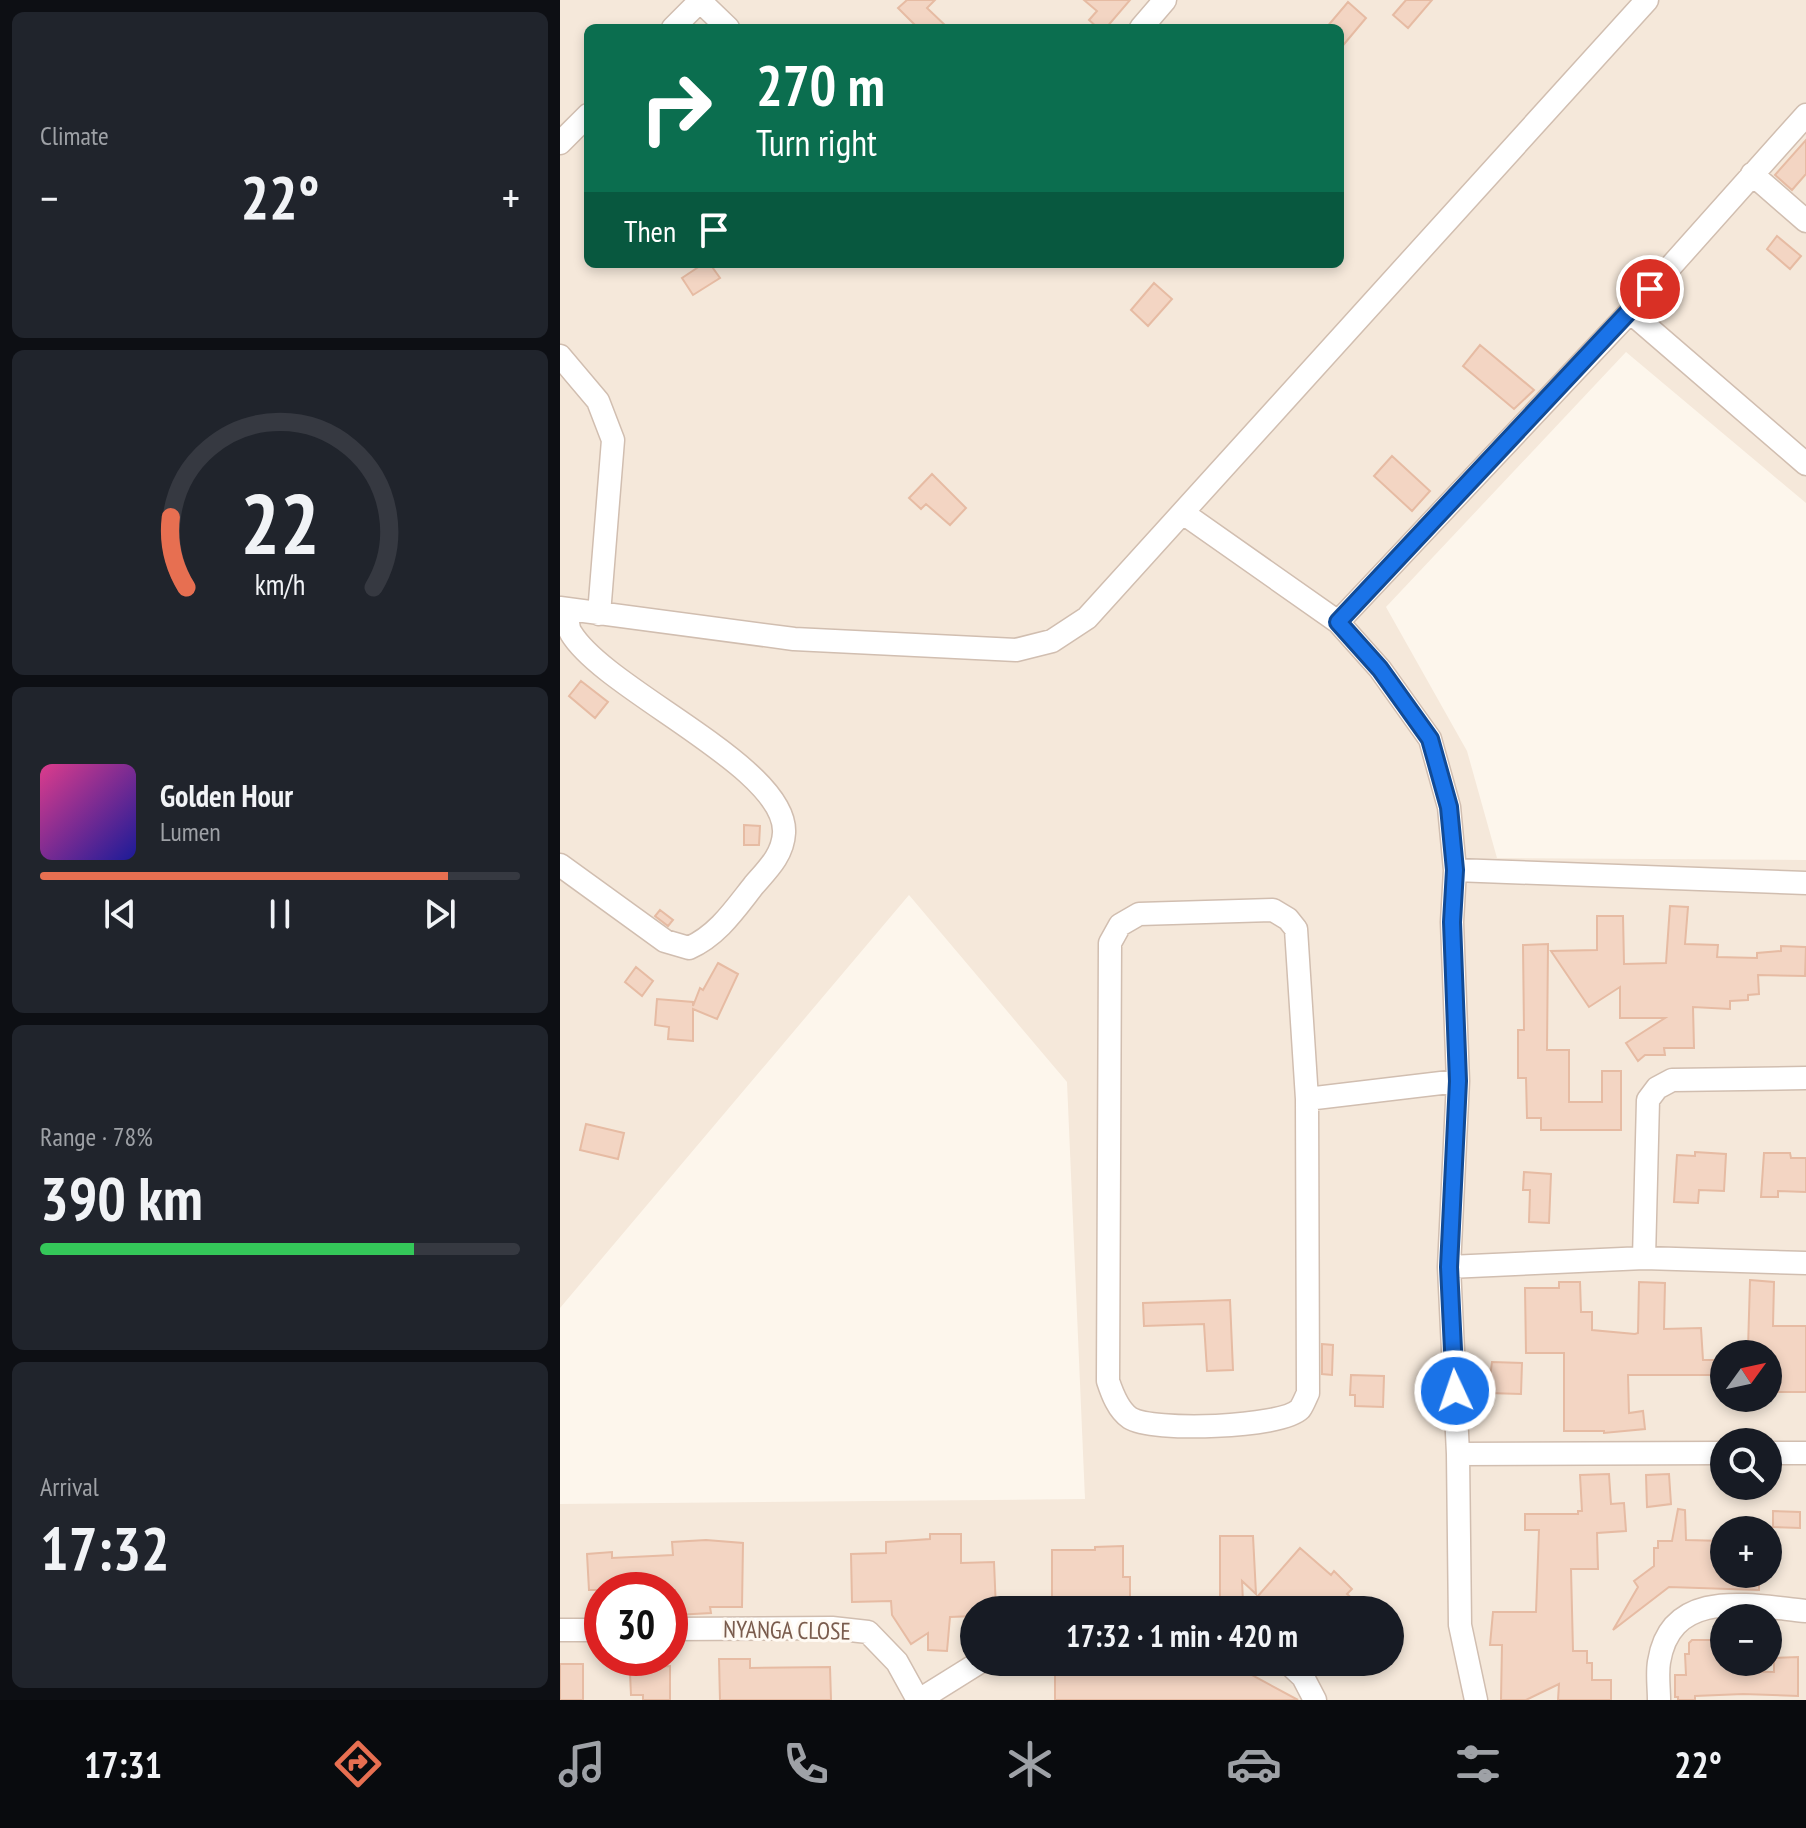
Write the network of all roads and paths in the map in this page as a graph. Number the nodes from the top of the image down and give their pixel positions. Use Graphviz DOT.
graph roads {
  1 [pos="700,0"];
  2 [pos="1165,0"];
  3 [pos="1647,0"];
  4 [pos="677,24"];
  5 [pos="724,24"];
  6 [pos="1144,24"];
  7 [pos="1806,115"];
  8 [pos="584,119"];
  9 [pos="560,143"];
  10 [pos="1752,174"];
  11 [pos="1806,221"];
  12 [pos="1630,312"];
  13 [pos="560,356"];
  14 [pos="1806,464"];
  15 [pos="1183,513"];
  16 [pos="563,609"];
  17 [pos="599,614"];
  18 [pos="1338,622"];
  19 [pos="560,865"];
  20 [pos="1455,870"];
  21 [pos="1806,883"];
  22 [pos="1806,1078"];
  23 [pos="1458,1081"];
  24 [pos="1307,1099"];
  25 [pos="1644,1258"];
  26 [pos="1806,1263"];
  27 [pos="1449,1267"];
  28 [pos="1710,1453"];
  29 [pos="1782,1453"];
  30 [pos="1806,1453"];
  31 [pos="1458,1454"];
  32 [pos="1806,1611"];
  33 [pos="688,1629"];
  34 [pos="560,1630"];
  35 [pos="584,1630"];
  36 [pos="960,1674"];
  37 [pos="1302,1676"];
  38 [pos="919,1700"];
  39 [pos="1315,1700"];
  40 [pos="1476,1700"];
  41 [pos="1659,1700"];
  1 -- 4 [label="street"];
  1 -- 5 [label="street"];
  2 -- 6 [label="street"];
  3 -- 15 [label="street"];
  7 -- 10 [label="street"];
  8 -- 9 [label="street"];
  10 -- 11 [label="street"];
  10 -- 12 [label="street"];
  12 -- 14 [label="street"];
  12 -- 18 [label="street"];
  13 -- 17 [label="street"];
  15 -- 17 [label="street"];
  15 -- 18 [label="street"];
  16 -- 17 [label="street"];
  16 -- 19 [label="street"];
  18 -- 20 [label="street"];
  20 -- 21 [label="street"];
  20 -- 23 [label="street"];
  22 -- 25 [label="street"];
  23 -- 24 [label="street"];
  23 -- 27 [label="street"];
  24 -- 24 [label="street"];
  25 -- 26 [label="street"];
  25 -- 27 [label="street"];
  27 -- 31 [label="street"];
  28 -- 31 [label="street"];
  29 -- 30 [label="street"];
  31 -- 40 [label="street"];
  32 -- 41 [label="street"];
  33 -- 38 [label="street, NYANGA CLOSE"];
  34 -- 35 [label="street"];
  36 -- 38 [label="street"];
  37 -- 39 [label="street"];
}
